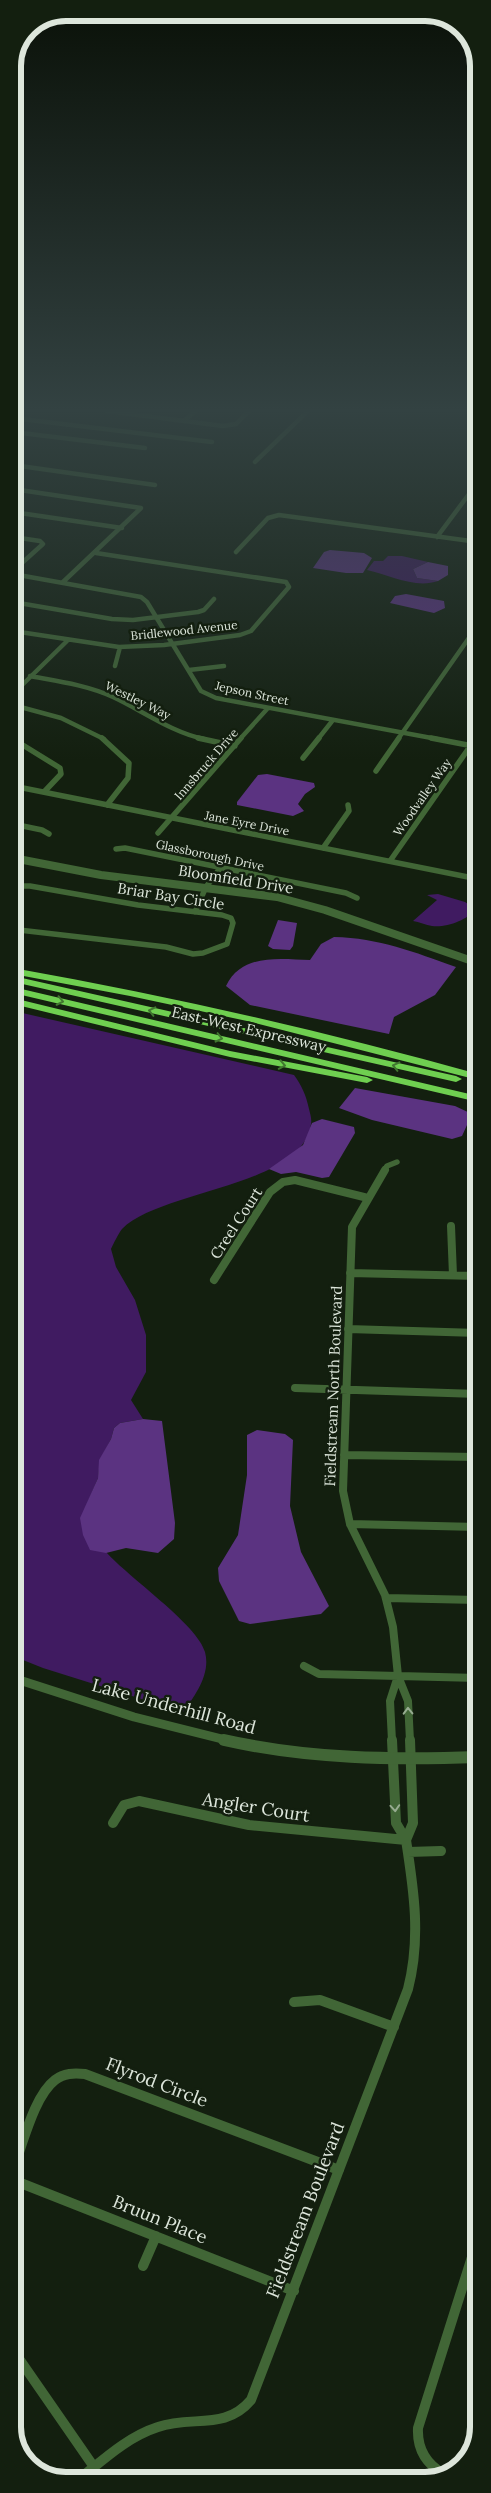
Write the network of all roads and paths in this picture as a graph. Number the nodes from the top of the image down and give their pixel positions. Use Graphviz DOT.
graph roads {
  1 [pos="118,527"];
  2 [pos="258,527"];
  3 [pos="362,527"];
  4 [pos="444,527"];
  5 [pos="122,528"];
  6 [pos="437,537"];
  7 [pos="21,538"];
  8 [pos="470,541"];
  9 [pos="236,552"];
  10 [pos="96,553"];
  11 [pos="21,565"];
  12 [pos="21,574"];
  13 [pos="64,582"];
  14 [pos="214,599"];
  15 [pos="21,604"];
  16 [pos="157,618"];
  17 [pos="21,632"];
  18 [pos="470,637"];
  19 [pos="67,641"];
  20 [pos="173,643"];
  21 [pos="120,647"];
  22 [pos="115,666"];
  23 [pos="224,666"];
  24 [pos="189,670"];
  25 [pos="30,676"];
  26 [pos="21,686"];
  27 [pos="21,707"];
  28 [pos="268,708"];
  29 [pos="333,720"];
  30 [pos="404,733"];
  31 [pos="21,745"];
  32 [pos="470,745"];
  33 [pos="235,746"];
  34 [pos="470,746"];
  35 [pos="303,758"];
  36 [pos="376,771"];
  37 [pos="21,788"];
  38 [pos="44,792"];
  39 [pos="107,805"];
  40 [pos="348,806"];
  41 [pos="172,818"];
  42 [pos="21,826"];
  43 [pos="158,833"];
  44 [pos="49,834"];
  45 [pos="116,848"];
  46 [pos="322,848"];
  47 [pos="21,860"];
  48 [pos="390,861"];
  49 [pos="220,867"];
  50 [pos="470,878"];
  51 [pos="21,886"];
  52 [pos="206,887"];
  53 [pos="357,898"];
  54 [pos="195,912"];
  55 [pos="21,930"];
  56 [pos="470,960"];
  57 [pos="21,972"];
  58 [pos="21,980"];
  59 [pos="21,992"];
  60 [pos="21,1003"];
  61 [pos="470,1075"];
  62 [pos="470,1082"];
  63 [pos="458,1095"];
  64 [pos="470,1097"];
  65 [pos="397,1162"];
  66 [pos="368,1198"];
  67 [pos="450,1226"];
  68 [pos="350,1273"];
  69 [pos="453,1275"];
  70 [pos="470,1276"];
  71 [pos="214,1280"];
  72 [pos="348,1329"];
  73 [pos="470,1332"];
  74 [pos="295,1388"];
  75 [pos="346,1390"];
  76 [pos="470,1394"];
  77 [pos="344,1455"];
  78 [pos="470,1457"];
  79 [pos="350,1524"];
  80 [pos="470,1527"];
  81 [pos="386,1598"];
  82 [pos="470,1600"];
  83 [pos="304,1666"];
  84 [pos="398,1676"];
  85 [pos="470,1678"];
  86 [pos="21,1681"];
  87 [pos="470,1757"];
  88 [pos="393,1760"];
  89 [pos="409,1760"];
  90 [pos="113,1823"];
  91 [pos="406,1840"];
  92 [pos="441,1851"];
  93 [pos="408,1852"];
  94 [pos="294,2002"];
  95 [pos="394,2027"];
  96 [pos="21,2149"];
  97 [pos="340,2170"];
  98 [pos="21,2183"];
  99 [pos="156,2236"];
  100 [pos="470,2263"];
  101 [pos="143,2266"];
  102 [pos="294,2291"];
  103 [pos="21,2362"];
  104 [pos="94,2467"];
  105 [pos="437,2470"];
  106 [pos="88,2472"];
  1 -- 5 [label="street"];
  2 -- 9 [label="street"];
  3 -- 6 [label="street"];
  4 -- 6 [label="street"];
  5 -- 10 [label="street"];
  6 -- 8 [label="street"];
  7 -- 11 [label="street"];
  10 -- 13 [label="street"];
  10 -- 20 [label="street, Bridlewood Avenue"];
  12 -- 13 [label="street, Jepson Street"];
  13 -- 16 [label="street, Jepson Street"];
  14 -- 16 [label="street"];
  15 -- 16 [label="street"];
  16 -- 20 [label="street, Jepson Street"];
  17 -- 19 [label="street, Bridlewood Avenue"];
  18 -- 30 [label="street"];
  19 -- 21 [label="street, Bridlewood Avenue"];
  19 -- 25 [label="street"];
  20 -- 21 [label="street, Bridlewood Avenue"];
  20 -- 24 [label="street, Jepson Street"];
  21 -- 22 [label="street"];
  23 -- 24 [label="street"];
  24 -- 28 [label="street, Jepson Street"];
  25 -- 26 [label="street"];
  25 -- 33 [label="street, Westley Way"];
  27 -- 39 [label="street"];
  28 -- 29 [label="street, Jepson Street"];
  28 -- 33 [label="street, Innsbruck Drive"];
  29 -- 30 [label="street, Jepson Street"];
  29 -- 35 [label="street"];
  30 -- 32 [label="street, Jepson Street"];
  30 -- 36 [label="street"];
  31 -- 38 [label="street"];
  33 -- 41 [label="street, Innsbruck Drive"];
  34 -- 48 [label="street, Woodvalley Way"];
  37 -- 38 [label="street, Jane Eyre Drive"];
  38 -- 39 [label="street, Jane Eyre Drive"];
  39 -- 41 [label="street, Jane Eyre Drive"];
  40 -- 46 [label="street"];
  41 -- 43 [label="street, Innsbruck Drive"];
  41 -- 46 [label="street, Jane Eyre Drive"];
  42 -- 44 [label="street"];
  45 -- 49 [label="street, Glassborough Drive"];
  46 -- 48 [label="street, Jane Eyre Drive"];
  47 -- 52 [label="street, Bloomfield Drive"];
  48 -- 50 [label="street, Jane Eyre Drive"];
  49 -- 52 [label="street"];
  49 -- 53 [label="street, Glassborough Drive"];
  51 -- 54 [label="street, Briar Bay Circle"];
  52 -- 54 [label="street"];
  52 -- 56 [label="street, Bloomfield Drive"];
  54 -- 55 [label="street, Briar Bay Circle"];
  57 -- 61 [label="highway"];
  62 -- 58 [label="highway, East-West Expressway, one-way"];
  59 -- 63 [label="highway, East-West Expressway, one-way"];
  60 -- 63 [label="highway, one-way"];
  63 -- 64 [label="highway, East-West Expressway"];
  65 -- 66 [label="street, Fieldstream North Boulevard"];
  66 -- 68 [label="street, Fieldstream North Boulevard"];
  66 -- 71 [label="street, Creel Court"];
  67 -- 69 [label="street"];
  68 -- 69 [label="street"];
  68 -- 72 [label="street, Fieldstream North Boulevard"];
  69 -- 70 [label="street"];
  72 -- 73 [label="street"];
  72 -- 75 [label="street, Fieldstream North Boulevard"];
  74 -- 75 [label="street"];
  75 -- 76 [label="street"];
  75 -- 77 [label="street, Fieldstream North Boulevard"];
  77 -- 78 [label="street"];
  77 -- 79 [label="street, Fieldstream North Boulevard"];
  79 -- 80 [label="street"];
  79 -- 81 [label="street, Fieldstream North Boulevard"];
  81 -- 82 [label="street"];
  81 -- 84 [label="street, Fieldstream North Boulevard"];
  83 -- 84 [label="street"];
  84 -- 85 [label="street"];
  84 -- 88 [label="street, Fieldstream North Boulevard"];
  89 -- 84 [label="street, Fieldstream North Boulevard, one-way"];
  86 -- 88 [label="street, Lake Underhill Road"];
  87 -- 89 [label="street, Lake Underhill Road"];
  88 -- 89 [label="street, Lake Underhill Road"];
  88 -- 91 [label="street, Fieldstream Boulevard, one-way"];
  89 -- 91 [label="street, Fieldstream Boulevard"];
  90 -- 91 [label="street, Angler Court"];
  91 -- 93 [label="street, Fieldstream Boulevard"];
  92 -- 93 [label="street"];
  93 -- 95 [label="street, Fieldstream Boulevard"];
  94 -- 95 [label="street"];
  95 -- 97 [label="street, Fieldstream Boulevard"];
  96 -- 97 [label="street, Flyrod Circle"];
  97 -- 102 [label="street, Fieldstream Boulevard"];
  98 -- 99 [label="street, Bruun Place"];
  99 -- 101 [label="street"];
  99 -- 102 [label="street, Bruun Place"];
  100 -- 105 [label="street"];
  102 -- 104 [label="street, Fieldstream Boulevard"];
  103 -- 104 [label="street"];
  104 -- 106 [label="street, Fieldstream Boulevard"];
}
